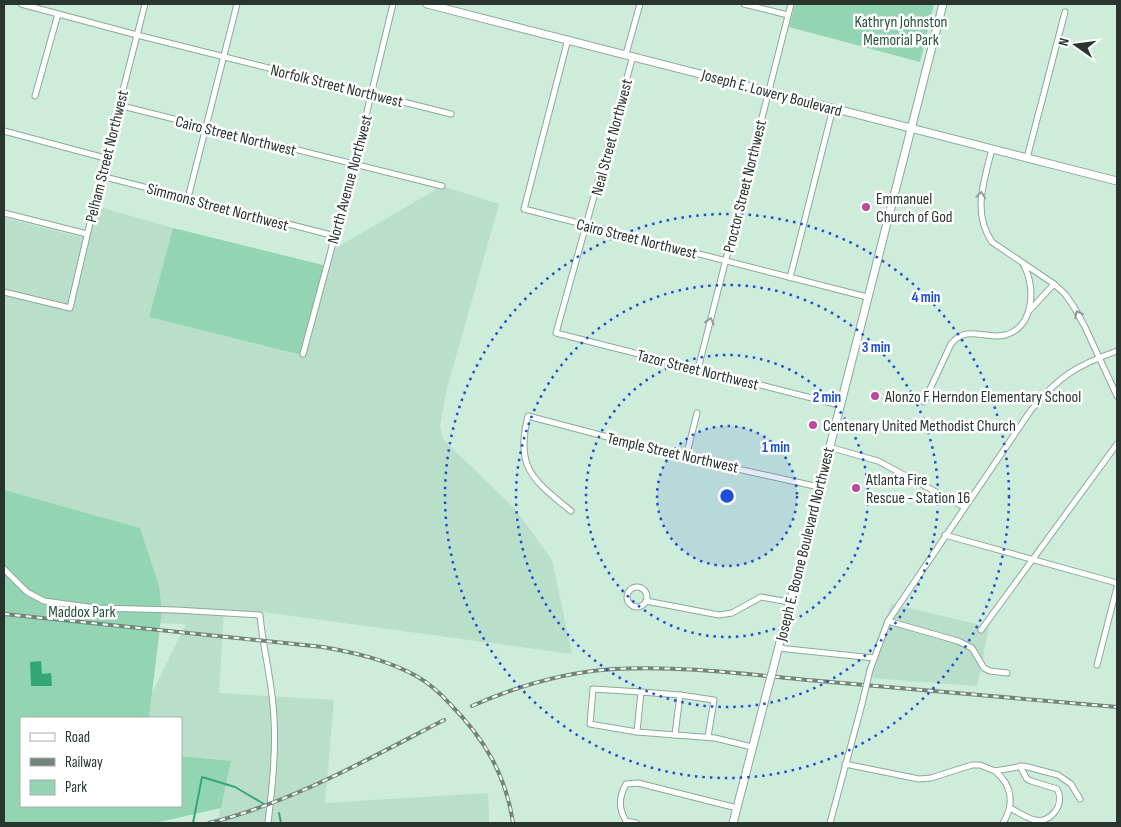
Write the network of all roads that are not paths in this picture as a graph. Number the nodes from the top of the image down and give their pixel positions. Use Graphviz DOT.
graph roads {
  1 [pos="21,4"];
  2 [pos="145,4"];
  3 [pos="236,4"];
  4 [pos="393,4"];
  5 [pos="427,4"];
  6 [pos="640,4"];
  7 [pos="744,4"];
  8 [pos="791,4"];
  9 [pos="942,4"];
  10 [pos="1065,12"];
  11 [pos="58,14"];
  12 [pos="788,15"];
  13 [pos="137,35"];
  14 [pos="568,39"];
  15 [pos="630,55"];
  16 [pos="223,56"];
  17 [pos="768,91"];
  18 [pos="372,93"];
  19 [pos="35,96"];
  20 [pos="118,105"];
  21 [pos="833,108"];
  22 [pos="451,114"];
  23 [pos="205,128"];
  24 [pos="910,129"];
  25 [pos="4,131"];
  26 [pos="992,149"];
  27 [pos="105,158"];
  28 [pos="1027,158"];
  29 [pos="354,164"];
  30 [pos="101,176"];
  31 [pos="1117,181"];
  32 [pos="442,186"];
  33 [pos="188,198"];
  34 [pos="4,213"];
  35 [pos="586,225"];
  36 [pos="87,234"];
  37 [pos="335,236"];
  38 [pos="725,261"];
  39 [pos="1022,263"];
  40 [pos="790,278"];
  41 [pos="1054,284"];
  42 [pos="4,292"];
  43 [pos="867,297"];
  44 [pos="1030,310"];
  45 [pos="556,333"];
  46 [pos="1117,352"];
  47 [pos="303,354"];
  48 [pos="1099,358"];
  49 [pos="698,368"];
  50 [pos="1117,396"];
  51 [pos="924,402"];
  52 [pos="839,405"];
  53 [pos="697,413"];
  54 [pos="1117,444"];
  55 [pos="829,447"];
  56 [pos="1115,451"];
  57 [pos="686,457"];
  58 [pos="819,487"];
  59 [pos="964,507"];
  60 [pos="570,511"];
  61 [pos="945,535"];
  62 [pos="1032,560"];
  63 [pos="4,569"];
  64 [pos="1117,585"];
  65 [pos="646,602"];
  66 [pos="789,602"];
  67 [pos="888,621"];
  68 [pos="981,630"];
  69 [pos="778,648"];
  70 [pos="874,658"];
  71 [pos="1097,665"];
  72 [pos="1007,673"];
  73 [pos="641,692"];
  74 [pos="680,695"];
  75 [pos="637,732"];
  76 [pos="675,735"];
  77 [pos="708,737"];
  78 [pos="752,747"];
  79 [pos="844,764"];
  80 [pos="1020,766"];
  81 [pos="995,770"];
  82 [pos="1080,799"];
  83 [pos="736,808"];
  84 [pos="1010,808"];
  85 [pos="268,823"];
  86 [pos="636,823"];
  87 [pos="733,823"];
  88 [pos="830,823"];
  89 [pos="1003,823"];
  1 -- 11 [label="street, Norfolk Street Northwest"];
  2 -- 13 [label="street, Pelham Street Northwest"];
  3 -- 16 [label="street"];
  4 -- 18 [label="street, North Avenue Northwest"];
  5 -- 14 [label="main road, Joseph E. Lowery Boulevard"];
  6 -- 15 [label="street, Neal Street Northwest"];
  7 -- 12 [label="street"];
  8 -- 12 [label="street, Proctor Street Northwest"];
  9 -- 24 [label="main road, Joseph E. Boone Boulevard Northwest"];
  10 -- 28 [label="street"];
  11 -- 13 [label="street, Norfolk Street Northwest"];
  11 -- 19 [label="street"];
  12 -- 17 [label="street, Proctor Street Northwest"];
  13 -- 16 [label="street, Norfolk Street Northwest"];
  13 -- 20 [label="street, Pelham Street Northwest"];
  14 -- 15 [label="main road, Joseph E. Lowery Boulevard"];
  14 -- 35 [label="street, Cairo Street Northwest"];
  15 -- 17 [label="main road, Joseph E. Lowery Boulevard"];
  15 -- 35 [label="street, Neal Street Northwest"];
  16 -- 18 [label="street, Norfolk Street Northwest"];
  16 -- 23 [label="street"];
  17 -- 21 [label="main road, Joseph E. Lowery Boulevard"];
  17 -- 38 [label="street, Proctor Street Northwest"];
  18 -- 22 [label="street, Norfolk Street Northwest"];
  18 -- 29 [label="street, North Avenue Northwest"];
  20 -- 23 [label="street, Cairo Street Northwest"];
  20 -- 27 [label="street, Pelham Street Northwest"];
  21 -- 24 [label="main road, Joseph E. Lowery Boulevard"];
  21 -- 40 [label="street"];
  23 -- 29 [label="street, Cairo Street Northwest"];
  23 -- 33 [label="street"];
  24 -- 26 [label="main road, Joseph E. Lowery Boulevard"];
  24 -- 43 [label="main road, Joseph E. Boone Boulevard Northwest"];
  25 -- 27 [label="street"];
  26 -- 28 [label="main road, Joseph E. Lowery Boulevard"];
  39 -- 26 [label="street, one-way"];
  27 -- 30 [label="street, Pelham Street Northwest"];
  28 -- 31 [label="main road, Joseph E. Lowery Boulevard"];
  29 -- 32 [label="street, Cairo Street Northwest"];
  29 -- 37 [label="street, North Avenue Northwest"];
  30 -- 33 [label="street, Simmons Street Northwest"];
  30 -- 36 [label="street, Pelham Street Northwest"];
  33 -- 37 [label="street, Simmons Street Northwest"];
  34 -- 36 [label="street"];
  35 -- 38 [label="street, Cairo Street Northwest"];
  35 -- 45 [label="street, Neal Street Northwest"];
  36 -- 42 [label="street, Pelham Street Northwest"];
  37 -- 47 [label="street, North Avenue Northwest"];
  38 -- 40 [label="street, Cairo Street Northwest"];
  49 -- 38 [label="street, Proctor Street Northwest, one-way"];
  39 -- 41 [label="street"];
  39 -- 44 [label="street"];
  40 -- 43 [label="street, Cairo Street Northwest"];
  41 -- 44 [label="street"];
  48 -- 41 [label="street, one-way"];
  43 -- 52 [label="main road, Joseph E. Boone Boulevard Northwest"];
  44 -- 51 [label="street"];
  45 -- 49 [label="street, Tazor Street Northwest"];
  46 -- 48 [label="street"];
  48 -- 50 [label="street"];
  48 -- 59 [label="street"];
  49 -- 52 [label="street, Tazor Street Northwest"];
  52 -- 55 [label="main road, Joseph E. Boone Boulevard Northwest"];
  53 -- 57 [label="street"];
  54 -- 56 [label="street"];
  55 -- 58 [label="main road, Joseph E. Boone Boulevard Northwest"];
  55 -- 59 [label="street"];
  56 -- 62 [label="street"];
  57 -- 58 [label="street, Temple Street Northwest"];
  57 -- 60 [label="street, Temple Street Northwest"];
  58 -- 66 [label="main road, Joseph E. Boone Boulevard Northwest"];
  59 -- 61 [label="street"];
  61 -- 62 [label="street"];
  61 -- 67 [label="street"];
  62 -- 64 [label="street"];
  62 -- 68 [label="street"];
  63 -- 85 [label="street"];
  64 -- 71 [label="street"];
  65 -- 65 [label="street"];
  65 -- 66 [label="street"];
  66 -- 69 [label="main road, Joseph E. Boone Boulevard Northwest"];
  67 -- 70 [label="street"];
  67 -- 72 [label="street"];
  69 -- 70 [label="street"];
  69 -- 78 [label="main road, Joseph E. Boone Boulevard Northwest, bridge"];
  70 -- 79 [label="street, bridge"];
  73 -- 74 [label="street"];
  73 -- 75 [label="street"];
  73 -- 75 [label="street"];
  74 -- 76 [label="street"];
  74 -- 77 [label="street"];
  75 -- 76 [label="street"];
  76 -- 77 [label="street"];
  77 -- 78 [label="street"];
  78 -- 83 [label="main road, Joseph E. Boone Boulevard Northwest"];
  79 -- 81 [label="street"];
  79 -- 88 [label="street"];
  80 -- 81 [label="street"];
  80 -- 82 [label="street"];
  80 -- 84 [label="street"];
  81 -- 84 [label="street"];
  83 -- 86 [label="street"];
  83 -- 87 [label="main road, Joseph E. Boone Boulevard Northwest"];
  84 -- 89 [label="street"];
}
